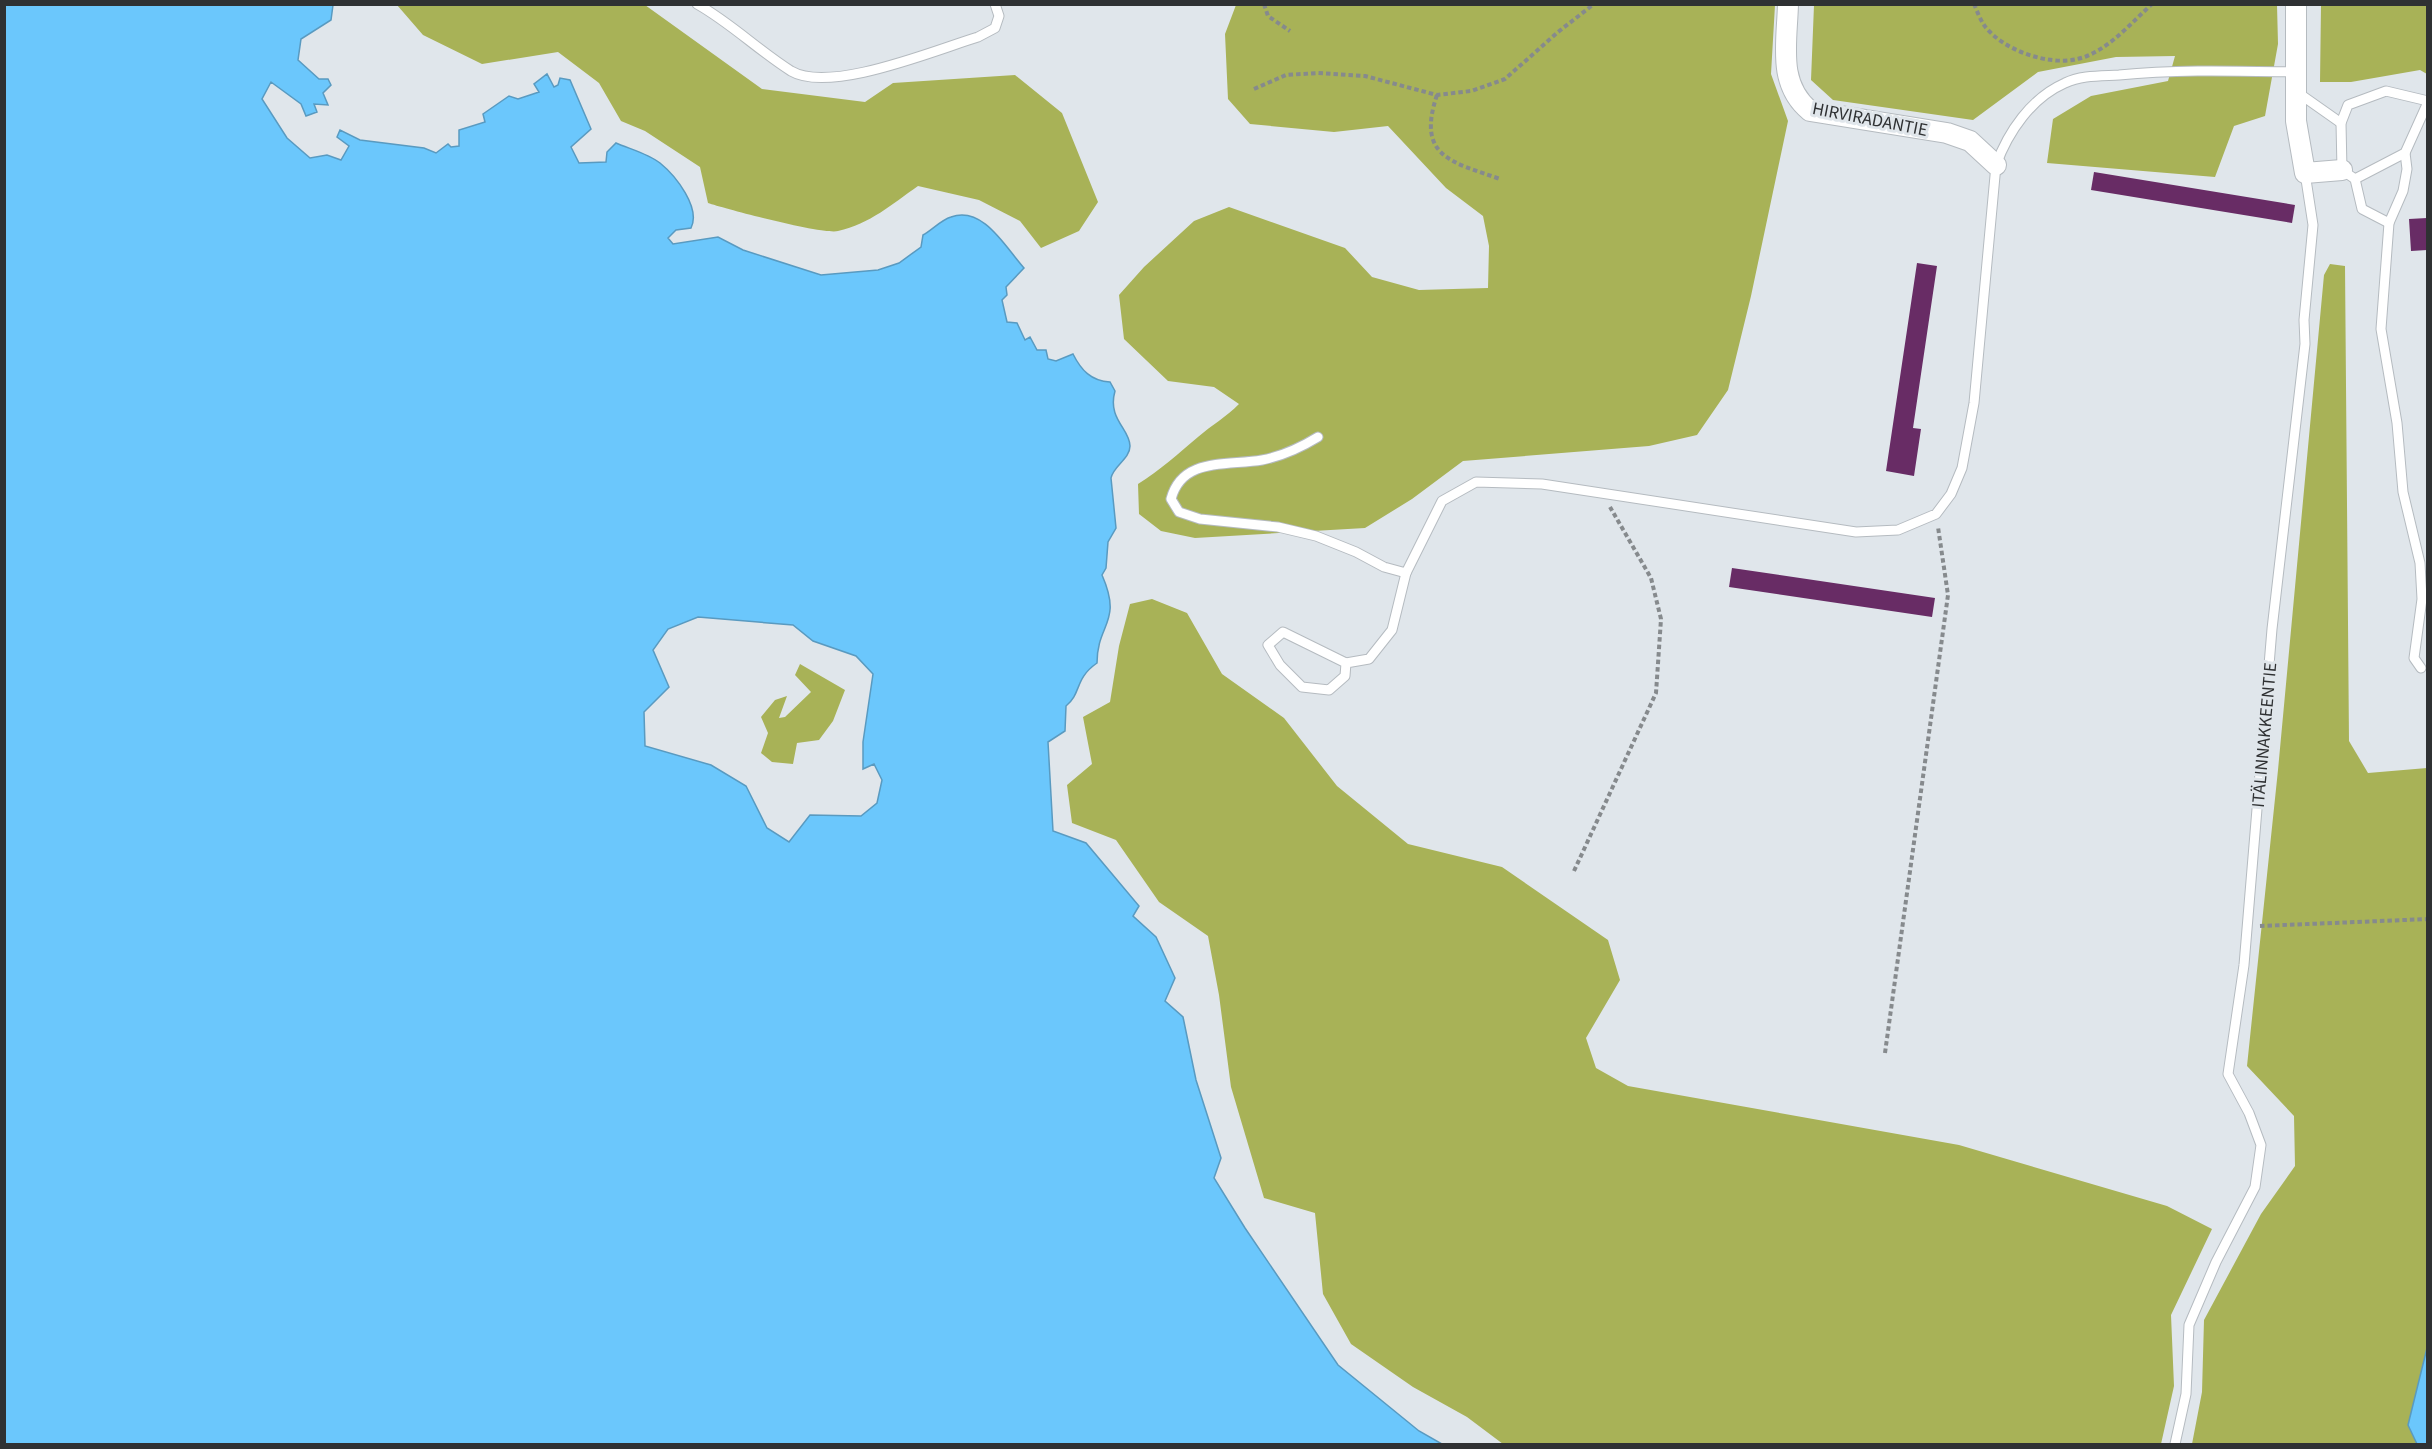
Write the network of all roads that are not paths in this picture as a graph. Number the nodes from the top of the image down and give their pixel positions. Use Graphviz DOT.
graph roads {
  1 [pos="697,4"];
  2 [pos="995,4"];
  3 [pos="1788,4"];
  4 [pos="2296,4"];
  5 [pos="2297,72"];
  6 [pos="2297,92"];
  7 [pos="2427,101"];
  8 [pos="2341,123"];
  9 [pos="2405,153"];
  10 [pos="1996,165"];
  11 [pos="2306,173"];
  12 [pos="2349,175"];
  13 [pos="2389,223"];
  14 [pos="1318,437"];
  15 [pos="1406,573"];
  16 [pos="1346,663"];
  17 [pos="2421,668"];
  18 [pos="2175,1444"];
  1 -- 2 [label="lane"];
  3 -- 10 [label="street, HIRVIRADANTIE"];
  4 -- 5 [label="street, ITÄLINNAKKEENTIE"];
  5 -- 6 [label="street, ITÄLINNAKKEENTIE"];
  5 -- 10 [label="lane"];
  6 -- 8 [label="lane"];
  6 -- 11 [label="street, ITÄLINNAKKEENTIE"];
  7 -- 8 [label="lane"];
  7 -- 9 [label="lane"];
  8 -- 12 [label="lane"];
  9 -- 12 [label="lane"];
  9 -- 13 [label="lane"];
  10 -- 15 [label="lane"];
  11 -- 12 [label="street"];
  11 -- 18 [label="lane, ITÄLINNAKKEENTIE"];
  12 -- 13 [label="lane"];
  13 -- 17 [label="lane"];
  14 -- 15 [label="lane"];
  15 -- 16 [label="lane"];
  16 -- 16 [label="lane"];
}
